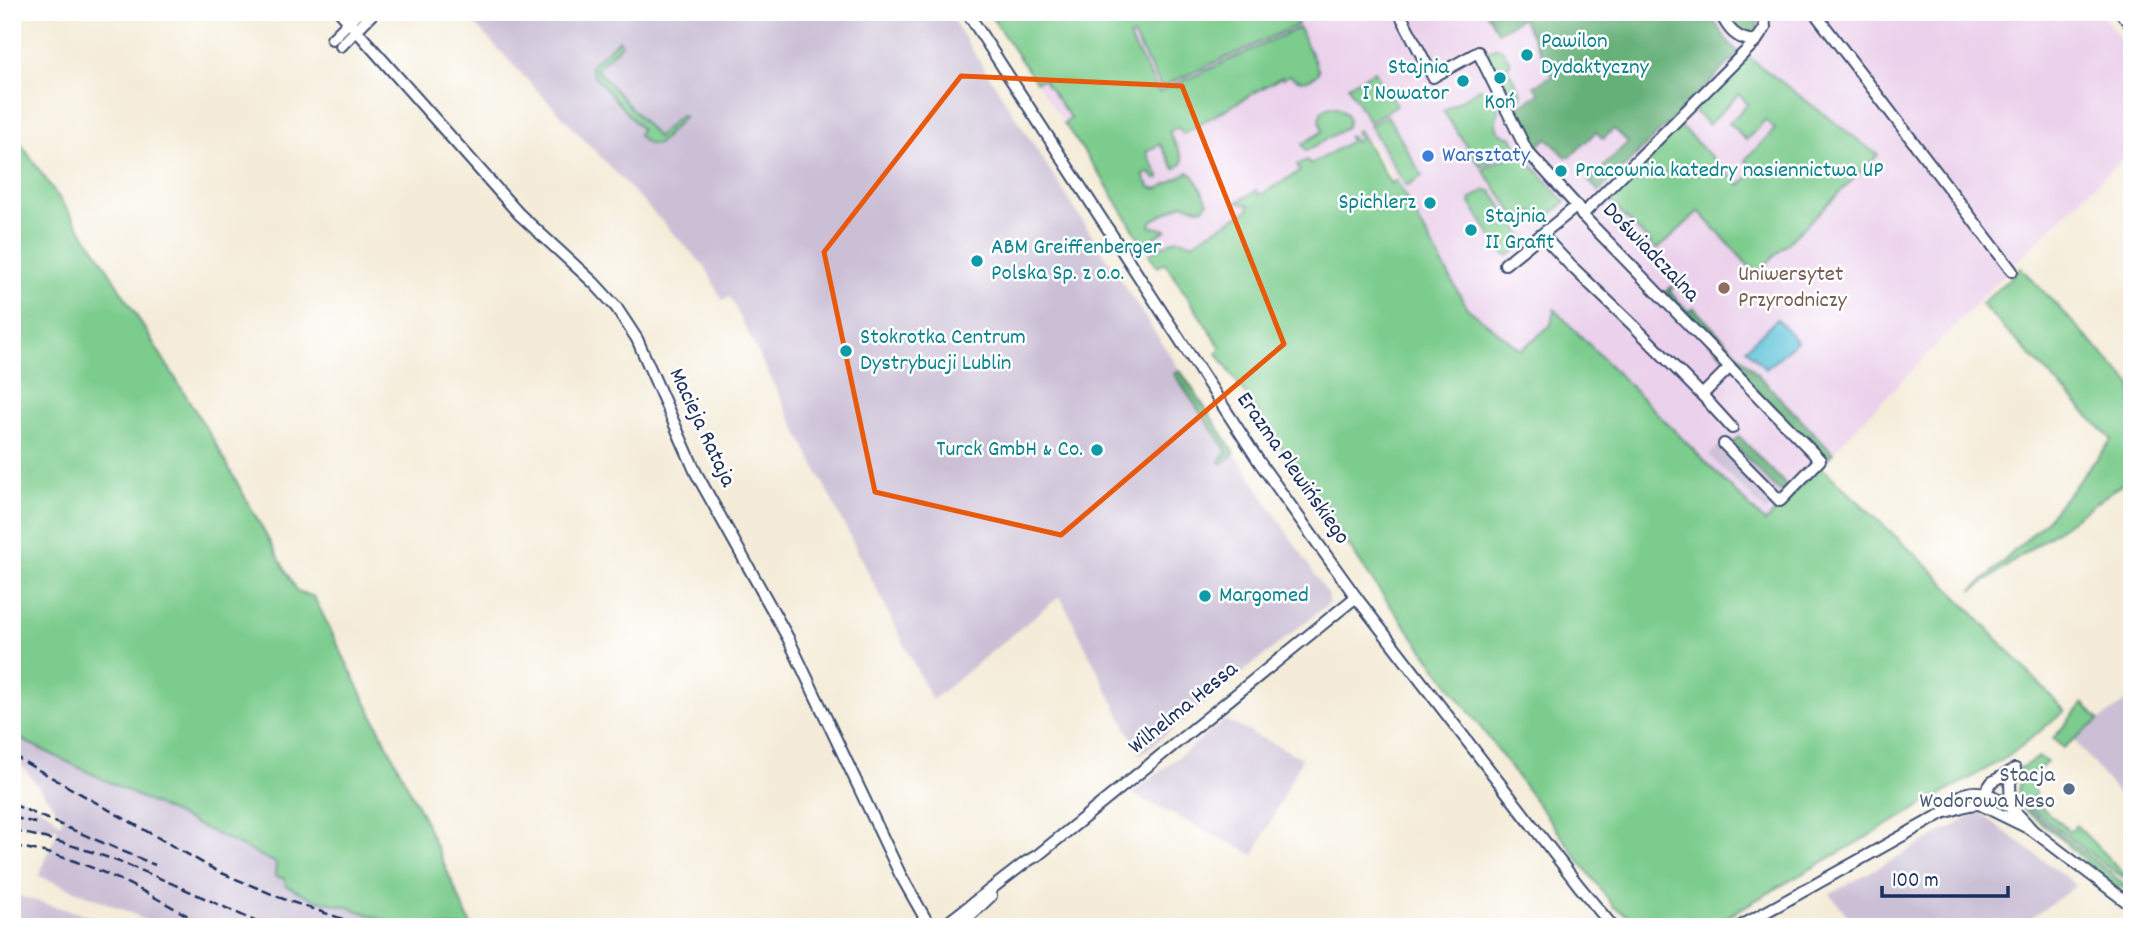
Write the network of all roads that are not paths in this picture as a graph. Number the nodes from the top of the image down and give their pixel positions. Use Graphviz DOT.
graph roads {
  1 [pos="340,12"];
  2 [pos="359,12"];
  3 [pos="374,12"];
  4 [pos="967,12"];
  5 [pos="1399,12"];
  6 [pos="1720,12"];
  7 [pos="1764,12"];
  8 [pos="1814,12"];
  9 [pos="2124,12"];
  10 [pos="2132,23"];
  11 [pos="353,26"];
  12 [pos="1756,41"];
  13 [pos="337,42"];
  14 [pos="1579,211"];
  15 [pos="1542,235"];
  16 [pos="1505,264"];
  17 [pos="2012,271"];
  18 [pos="1730,368"];
  19 [pos="1702,395"];
  20 [pos="1732,428"];
  21 [pos="1724,444"];
  22 [pos="1356,597"];
  23 [pos="1986,792"];
  24 [pos="1971,803"];
  25 [pos="1985,806"];
  26 [pos="2011,809"];
  27 [pos="1945,812"];
  28 [pos="2032,830"];
  29 [pos="1038,855"];
  30 [pos="2132,906"];
  31 [pos="930,927"];
  32 [pos="942,927"];
  33 [pos="958,927"];
  34 [pos="1613,927"];
  35 [pos="1739,927"];
  1 -- 11 [label="street, Macieja Rataja"];
  2 -- 11 [label="street"];
  3 -- 11 [label="street"];
  4 -- 22 [label="street, Erazma Plewińskiego"];
  5 -- 14 [label="street"];
  6 -- 12 [label="street"];
  7 -- 12 [label="street, Doświadczalna"];
  8 -- 17 [label="street"];
  9 -- 10 [label="main road"];
  11 -- 13 [label="street"];
  11 -- 31 [label="street, Macieja Rataja"];
  12 -- 14 [label="street, Doświadczalna"];
  14 -- 15 [label="street"];
  14 -- 18 [label="street, Doświadczalna"];
  15 -- 16 [label="street"];
  15 -- 19 [label="street"];
  18 -- 19 [label="street"];
  18 -- 21 [label="street, Doświadczalna"];
  19 -- 20 [label="street"];
  22 -- 29 [label="street, Wilhelma Hessa"];
  22 -- 34 [label="street, Erazma Plewińskiego"];
  23 -- 24 [label="street"];
  23 -- 25 [label="street"];
  23 -- 26 [label="street"];
  23 -- 26 [label="street"];
  23 -- 27 [label="street"];
  24 -- 25 [label="street"];
  24 -- 27 [label="street"];
  25 -- 28 [label="street"];
  26 -- 28 [label="street"];
  27 -- 35 [label="street"];
  28 -- 30 [label="street"];
  29 -- 32 [label="street, Wilhelma Hessa"];
  29 -- 33 [label="street, Wilhelma Hessa"];
}
